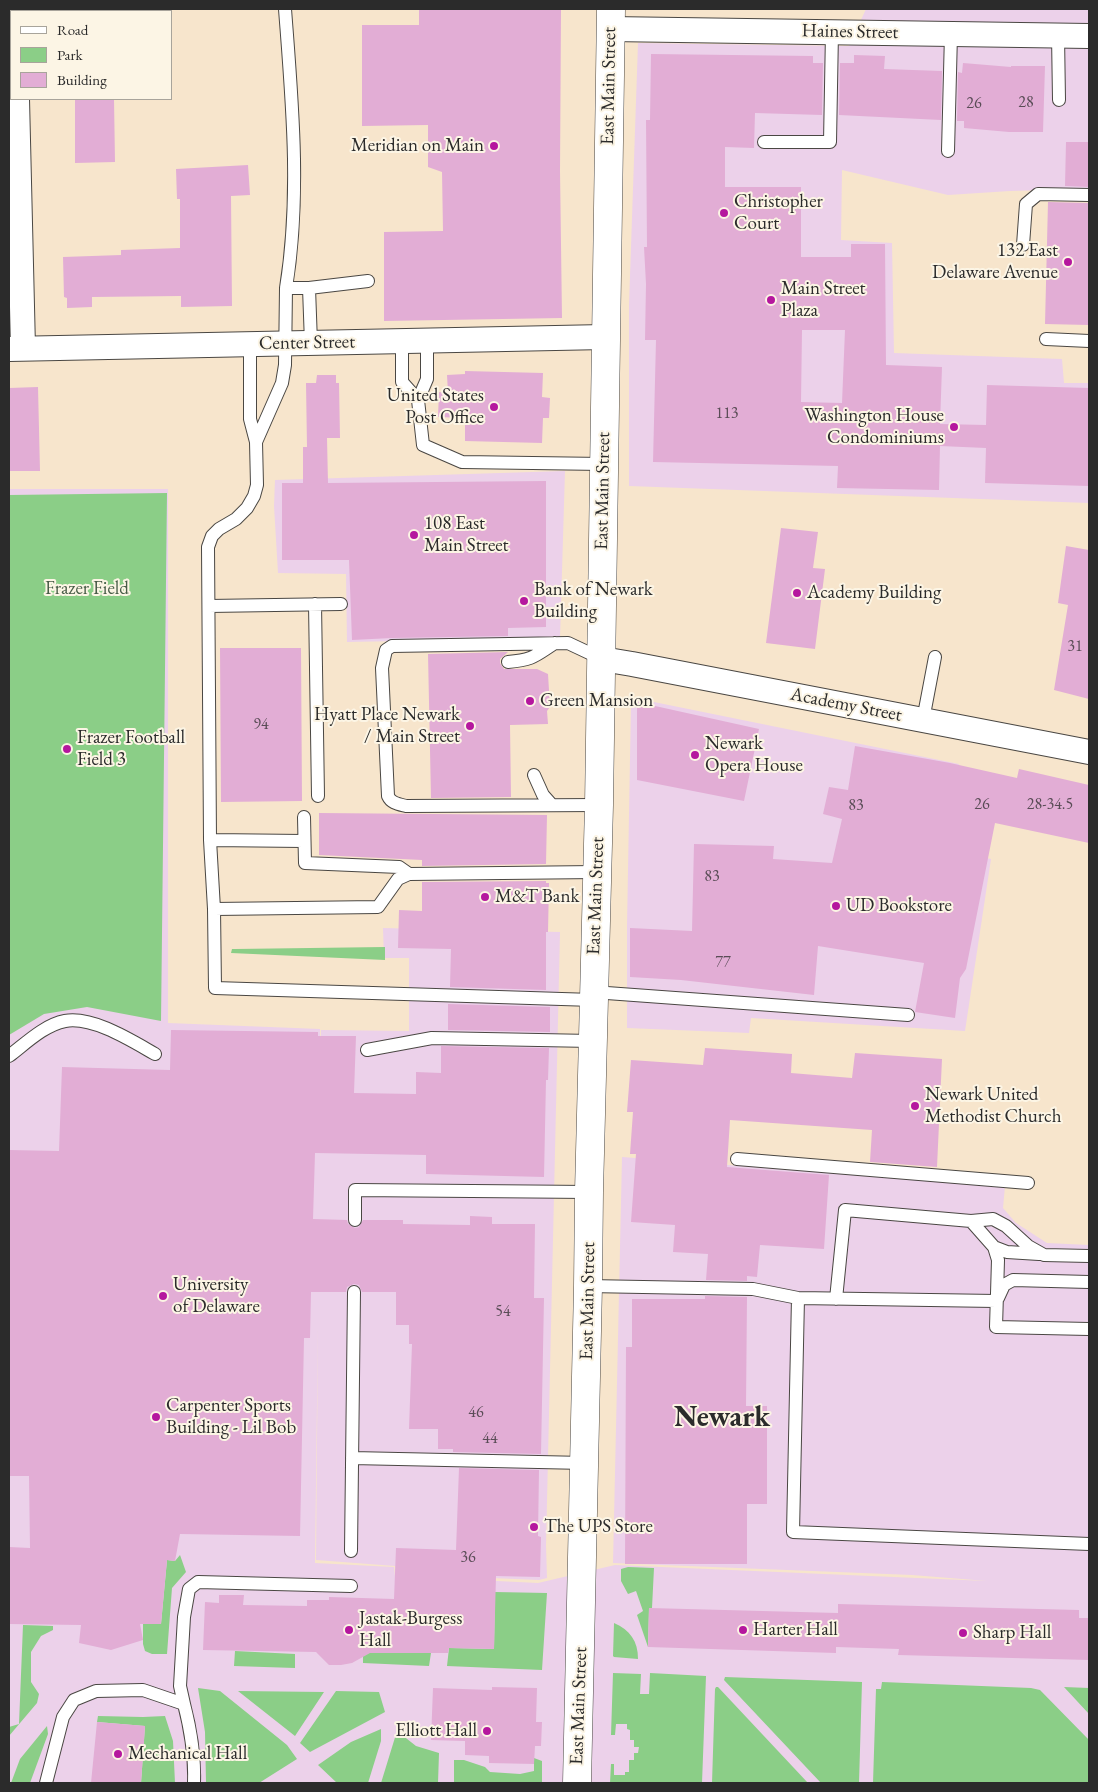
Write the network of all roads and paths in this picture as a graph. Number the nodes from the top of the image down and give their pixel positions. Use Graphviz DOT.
graph roads {
  1 [pos="285,9"];
  2 [pos="611,19"];
  3 [pos="832,32"];
  4 [pos="951,34"];
  5 [pos="1058,35"];
  6 [pos="1089,36"];
  7 [pos="17,100"];
  8 [pos="1059,100"];
  9 [pos="764,142"];
  10 [pos="948,151"];
  11 [pos="1089,195"];
  12 [pos="1022,245"];
  13 [pos="368,281"];
  14 [pos="286,288"];
  15 [pos="309,288"];
  16 [pos="605,337"];
  17 [pos="1046,339"];
  18 [pos="402,341"];
  19 [pos="427,341"];
  20 [pos="1089,341"];
  21 [pos="311,343"];
  22 [pos="250,344"];
  23 [pos="286,344"];
  24 [pos="16,349"];
  25 [pos="418,400"];
  26 [pos="256,442"];
  27 [pos="603,464"];
  28 [pos="315,604"];
  29 [pos="341,604"];
  30 [pos="209,606"];
  31 [pos="555,643"];
  32 [pos="935,657"];
  33 [pos="602,659"];
  34 [pos="508,662"];
  35 [pos="923,720"];
  36 [pos="1089,752"];
  37 [pos="534,775"];
  38 [pos="318,796"];
  39 [pos="551,804"];
  40 [pos="599,805"];
  41 [pos="304,817"];
  42 [pos="210,840"];
  43 [pos="304,841"];
  44 [pos="597,872"];
  45 [pos="409,874"];
  46 [pos="214,909"];
  47 [pos="593,996"];
  48 [pos="908,1015"];
  49 [pos="592,1041"];
  50 [pos="366,1050"];
  51 [pos="155,1054"];
  52 [pos="9,1056"];
  53 [pos="737,1159"];
  54 [pos="1028,1183"];
  55 [pos="589,1192"];
  56 [pos="355,1220"];
  57 [pos="971,1222"];
  58 [pos="994,1247"];
  59 [pos="1044,1255"];
  60 [pos="1089,1256"];
  61 [pos="1089,1282"];
  62 [pos="588,1286"];
  63 [pos="354,1292"];
  64 [pos="798,1298"];
  65 [pos="836,1299"];
  66 [pos="996,1301"];
  67 [pos="1089,1329"];
  68 [pos="352,1458"];
  69 [pos="585,1463"];
  70 [pos="1089,1544"];
  71 [pos="351,1551"];
  72 [pos="351,1586"];
  73 [pos="184,1704"];
  74 [pos="46,1783"];
  75 [pos="194,1783"];
  76 [pos="576,1783"];
  1 -- 14 [label="lane"];
  2 -- 3 [label="street, Haines Street"];
  2 -- 16 [label="main road, East Main Street"];
  3 -- 4 [label="street, Haines Street"];
  3 -- 9 [label="lane"];
  4 -- 5 [label="street, Haines Street"];
  4 -- 10 [label="lane"];
  5 -- 6 [label="street, Haines Street"];
  5 -- 8 [label="lane"];
  7 -- 24 [label="street"];
  11 -- 12 [label="lane"];
  13 -- 15 [label="lane"];
  14 -- 15 [label="lane"];
  14 -- 23 [label="lane"];
  15 -- 21 [label="lane"];
  16 -- 19 [label="street, Center Street"];
  16 -- 27 [label="main road, East Main Street"];
  17 -- 20 [label="lane"];
  18 -- 19 [label="street, Center Street"];
  18 -- 21 [label="street, Center Street"];
  18 -- 25 [label="lane"];
  19 -- 25 [label="lane"];
  21 -- 23 [label="street, Center Street"];
  22 -- 23 [label="street, Center Street"];
  22 -- 24 [label="street, Center Street"];
  22 -- 26 [label="lane"];
  23 -- 26 [label="lane"];
  25 -- 27 [label="lane"];
  26 -- 30 [label="lane"];
  27 -- 33 [label="main road, East Main Street"];
  28 -- 29 [label="lane"];
  28 -- 30 [label="lane"];
  28 -- 38 [label="lane"];
  30 -- 42 [label="lane"];
  31 -- 33 [label="lane"];
  31 -- 34 [label="lane"];
  31 -- 39 [label="lane"];
  32 -- 35 [label="lane"];
  33 -- 35 [label="street, Academy Street"];
  33 -- 40 [label="main road, East Main Street"];
  35 -- 36 [label="street, Academy Street"];
  37 -- 39 [label="lane"];
  39 -- 40 [label="lane"];
  40 -- 44 [label="main road, East Main Street"];
  41 -- 43 [label="lane"];
  42 -- 43 [label="lane"];
  42 -- 46 [label="lane"];
  43 -- 45 [label="lane"];
  44 -- 45 [label="lane"];
  44 -- 47 [label="main road, East Main Street"];
  45 -- 46 [label="lane"];
  46 -- 47 [label="lane"];
  47 -- 48 [label="lane"];
  47 -- 49 [label="main road, East Main Street"];
  49 -- 50 [label="lane"];
  49 -- 55 [label="main road, East Main Street"];
  51 -- 52 [label="lane"];
  53 -- 54 [label="lane"];
  55 -- 56 [label="lane"];
  55 -- 62 [label="main road, East Main Street"];
  57 -- 58 [label="lane"];
  57 -- 59 [label="lane"];
  57 -- 65 [label="lane"];
  58 -- 59 [label="lane"];
  58 -- 66 [label="lane"];
  59 -- 60 [label="lane"];
  61 -- 66 [label="lane"];
  62 -- 64 [label="lane"];
  62 -- 69 [label="main road, East Main Street"];
  63 -- 68 [label="lane"];
  64 -- 65 [label="lane"];
  64 -- 70 [label="lane"];
  65 -- 66 [label="lane"];
  66 -- 67 [label="lane"];
  68 -- 69 [label="lane"];
  68 -- 71 [label="lane"];
  69 -- 76 [label="main road, East Main Street"];
  72 -- 73 [label="lane"];
  73 -- 74 [label="lane"];
  73 -- 75 [label="lane"];
}
